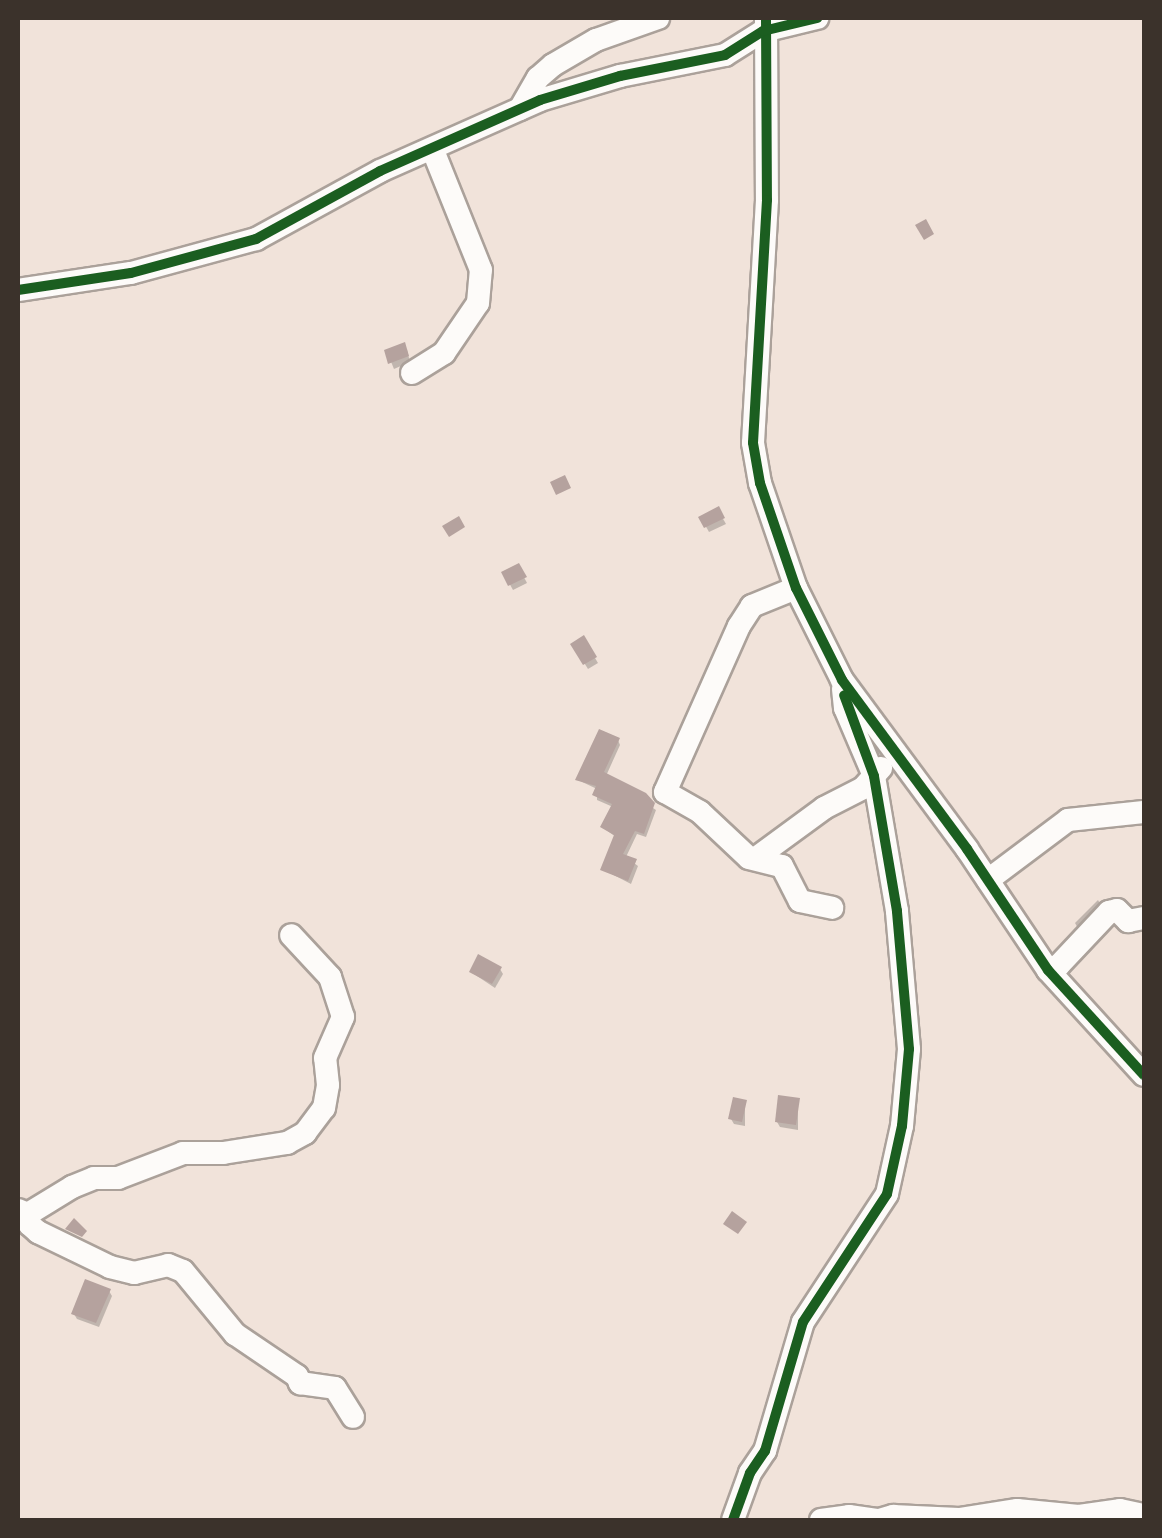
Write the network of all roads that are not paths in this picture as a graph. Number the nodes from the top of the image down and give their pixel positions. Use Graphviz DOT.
graph roads {
  1 [pos="658,18"];
  2 [pos="817,18"];
  3 [pos="765,24"];
  4 [pos="520,109"];
  5 [pos="432,148"];
  6 [pos="18,290"];
  7 [pos="412,374"];
  8 [pos="796,588"];
  9 [pos="842,680"];
  10 [pos="901,760"];
  11 [pos="874,776"];
  12 [pos="1144,812"];
  13 [pos="756,858"];
  14 [pos="988,880"];
  15 [pos="832,908"];
  16 [pos="1144,918"];
  17 [pos="291,935"];
  18 [pos="1048,970"];
  19 [pos="1144,1074"];
  20 [pos="23,1212"];
  21 [pos="353,1417"];
  22 [pos="1144,1515"];
  23 [pos="733,1520"];
  24 [pos="821,1520"];
  25 [pos="878,1520"];
  1 -- 4 [label="street"];
  2 -- 3 [label="street"];
  3 -- 4 [label="street"];
  3 -- 8 [label="street"];
  4 -- 5 [label="street"];
  5 -- 6 [label="street"];
  5 -- 7 [label="street"];
  8 -- 9 [label="street"];
  8 -- 13 [label="street"];
  9 -- 10 [label="street"];
  9 -- 11 [label="street"];
  10 -- 11 [label="street"];
  10 -- 14 [label="street"];
  11 -- 13 [label="street"];
  11 -- 23 [label="street"];
  12 -- 14 [label="street"];
  13 -- 15 [label="street"];
  14 -- 18 [label="street"];
  16 -- 18 [label="street"];
  17 -- 20 [label="street"];
  18 -- 19 [label="street"];
  20 -- 21 [label="street"];
  22 -- 25 [label="street"];
  24 -- 25 [label="street"];
}
